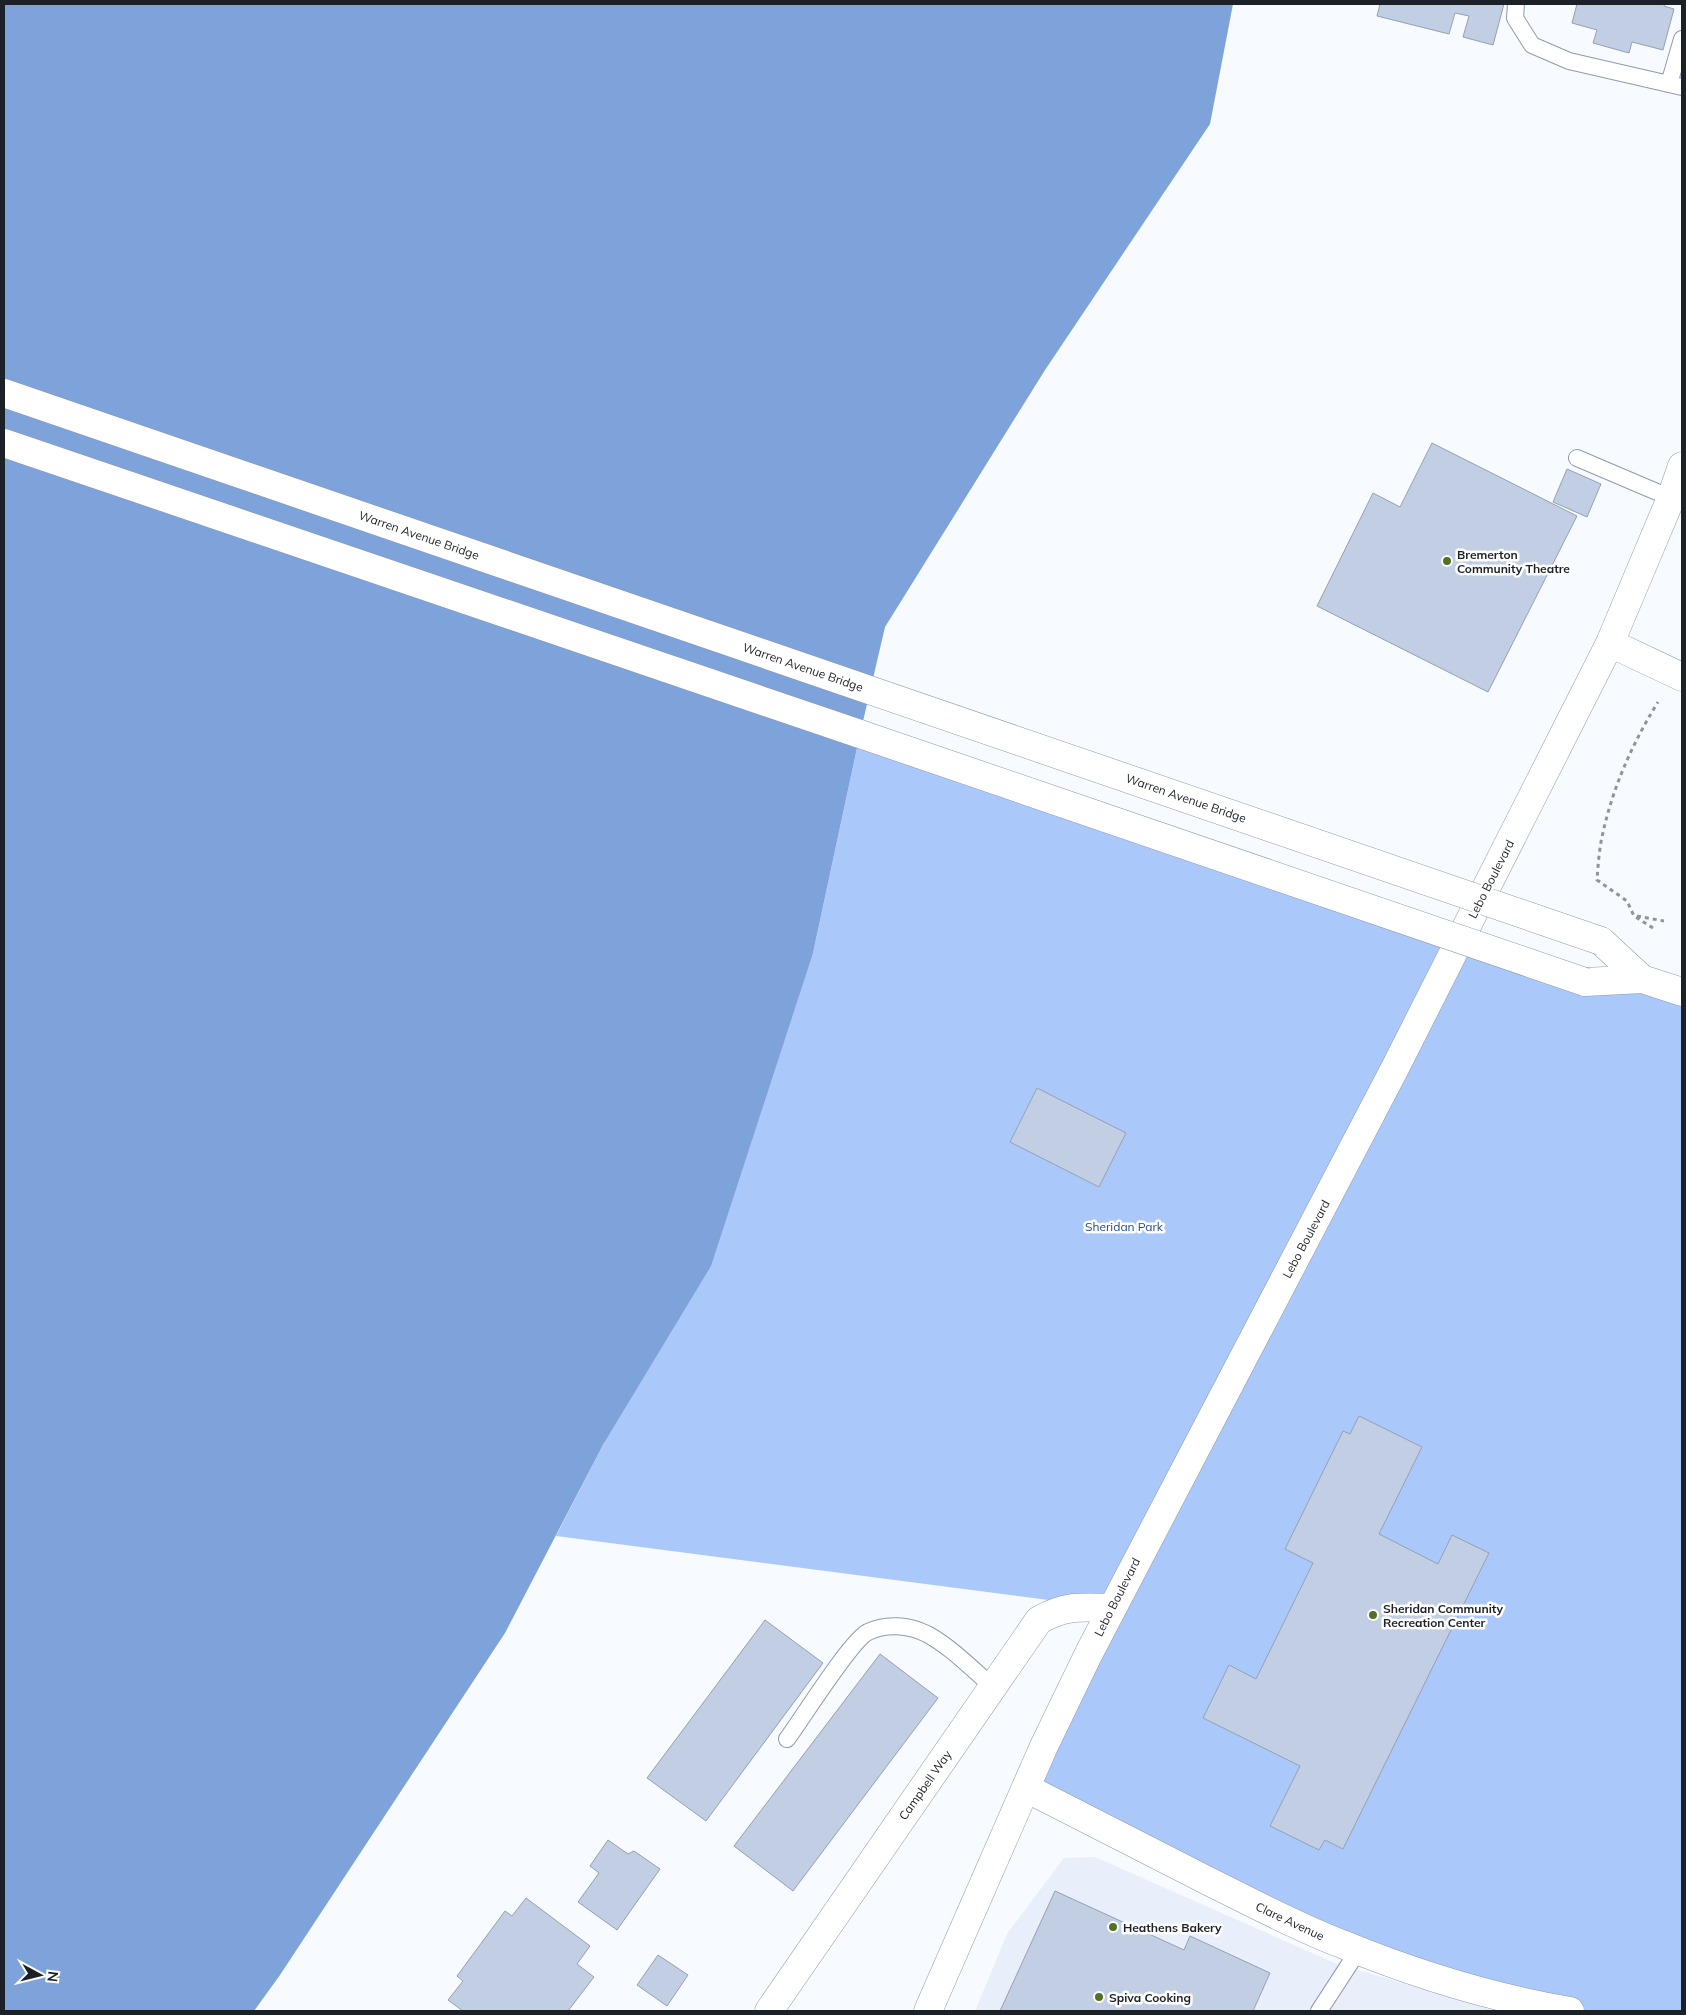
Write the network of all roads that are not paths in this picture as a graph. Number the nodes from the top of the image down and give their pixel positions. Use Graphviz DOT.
graph roads {
  1 [pos="1516,4"];
  2 [pos="1682,39"];
  3 [pos="1675,85"];
  4 [pos="4,393"];
  5 [pos="4,442"];
  6 [pos="1577,458"];
  7 [pos="1682,466"];
  8 [pos="1671,498"];
  9 [pos="1610,643"];
  10 [pos="1679,675"];
  11 [pos="1642,979"];
  12 [pos="1682,992"];
  13 [pos="1111,1608"];
  14 [pos="992,1687"];
  15 [pos="787,1739"];
  16 [pos="1026,1788"];
  17 [pos="1358,1951"];
  18 [pos="1560,2010"];
  19 [pos="768,2011"];
  20 [pos="928,2011"];
  21 [pos="1319,2011"];
  1 -- 3 [label="lane"];
  2 -- 3 [label="lane"];
  4 -- 11 [label="main road, Warren Avenue Bridge, bridge"];
  5 -- 11 [label="main road, bridge"];
  6 -- 8 [label="lane"];
  7 -- 8 [label="main road, Lebo Boulevard"];
  8 -- 9 [label="main road, Lebo Boulevard"];
  9 -- 10 [label="main road"];
  9 -- 13 [label="main road, Lebo Boulevard"];
  11 -- 12 [label="main road"];
  13 -- 14 [label="main road, Campbell Way"];
  13 -- 16 [label="main road, Lebo Boulevard"];
  14 -- 15 [label="lane"];
  14 -- 19 [label="main road, Campbell Way"];
  16 -- 17 [label="main road, Clare Avenue"];
  16 -- 20 [label="main road, Lebo Boulevard"];
  17 -- 18 [label="main road, Clare Avenue"];
  17 -- 21 [label="lane"];
}
